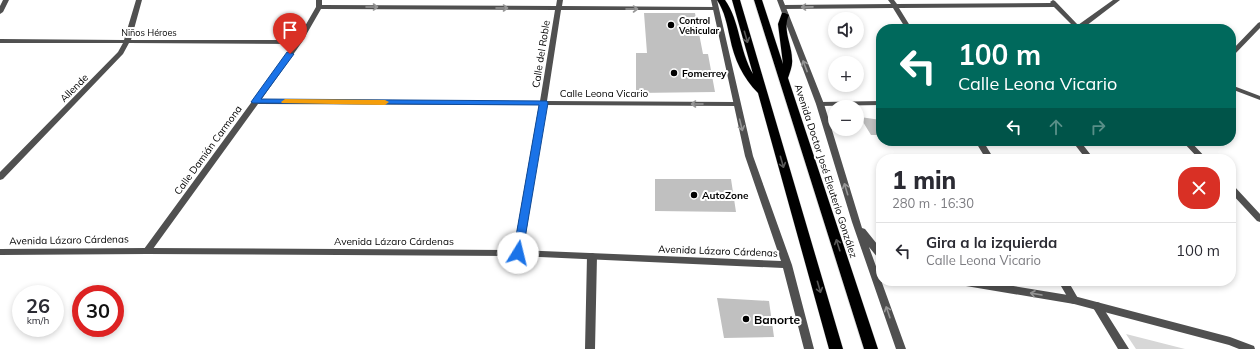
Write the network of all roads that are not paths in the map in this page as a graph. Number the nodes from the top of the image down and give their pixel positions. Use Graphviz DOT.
graph roads {
  1 [pos="6,0"];
  2 [pos="139,0"];
  3 [pos="714,0"];
  4 [pos="720,0"];
  5 [pos="736,0"];
  6 [pos="758,0"];
  7 [pos="780,0"];
  8 [pos="891,0"];
  9 [pos="1051,0"];
  10 [pos="1117,0"];
  11 [pos="319,3"];
  12 [pos="560,4"];
  13 [pos="1056,5"];
  14 [pos="895,6"];
  15 [pos="716,9"];
  16 [pos="784,11"];
  17 [pos="0,12"];
  18 [pos="907,24"];
  19 [pos="1074,24"];
  20 [pos="1086,24"];
  21 [pos="1260,24"];
  22 [pos="0,41"];
  23 [pos="128,41"];
  24 [pos="299,42"];
  25 [pos="1236,50"];
  26 [pos="783,78"];
  27 [pos="1236,89"];
  28 [pos="762,92"];
  29 [pos="1260,98"];
  30 [pos="255,102"];
  31 [pos="544,103"];
  32 [pos="876,103"];
  33 [pos="736,104"];
  34 [pos="820,104"];
  35 [pos="1080,146"];
  36 [pos="1191,146"];
  37 [pos="1086,154"];
  38 [pos="1198,154"];
  39 [pos="0,177"];
  40 [pos="1236,193"];
  41 [pos="1260,219"];
  42 [pos="856,222"];
  43 [pos="876,249"];
  44 [pos="147,251"];
  45 [pos="0,252"];
  46 [pos="518,253"];
  47 [pos="592,256"];
  48 [pos="787,265"];
  49 [pos="876,280"];
  50 [pos="878,286"];
  51 [pos="990,286"];
  52 [pos="1066,286"];
  53 [pos="1074,300"];
  54 [pos="1097,306"];
  55 [pos="590,349"];
  56 [pos="809,349"];
  57 [pos="836,349"];
  58 [pos="872,349"];
  59 [pos="900,349"];
  60 [pos="1124,349"];
  61 [pos="1250,349"];
  1 -- 17 [label="street"];
  2 -- 23 [label="street, Allende"];
  3 -- 15 [label="street"];
  4 -- 28 [label="highway"];
  5 -- 28 [label="highway, one-way"];
  6 -- 26 [label="highway, Avenida Doctor José Eleuterio González"];
  7 -- 16 [label="street"];
  8 -- 14 [label="street"];
  9 -- 13 [label="street"];
  10 -- 20 [label="street"];
  11 -- 12 [label="street, one-way"];
  11 -- 24 [label="street, Calle Damián Carmona"];
  12 -- 15 [label="street, one-way"];
  12 -- 31 [label="street, Calle del Roble"];
  13 -- 14 [label="street"];
  13 -- 19 [label="street"];
  14 -- 16 [label="street, one-way"];
  14 -- 18 [label="street"];
  15 -- 33 [label="street"];
  16 -- 26 [label="highway"];
  34 -- 16 [label="street, one-way"];
  21 -- 25 [label="street"];
  22 -- 23 [label="street, Niños Héroes"];
  23 -- 24 [label="street, Niños Héroes"];
  23 -- 39 [label="street, Allende"];
  24 -- 30 [label="street, Calle Damián Carmona"];
  58 -- 26 [label="highway, Avenida Doctor José Eleuterio González, one-way"];
  27 -- 29 [label="street"];
  28 -- 57 [label="highway, one-way"];
  30 -- 31 [label="street, Calle Leona Vicario"];
  30 -- 44 [label="street, Calle Damián Carmona"];
  33 -- 31 [label="street, Calle Leona Vicario, one-way"];
  31 -- 46 [label="street, Calle del Roble"];
  32 -- 34 [label="street"];
  33 -- 48 [label="street, one-way"];
  42 -- 34 [label="street, one-way"];
  35 -- 37 [label="street"];
  36 -- 38 [label="street"];
  40 -- 41 [label="street"];
  42 -- 43 [label="street"];
  49 -- 42 [label="street, one-way"];
  44 -- 45 [label="street, Avenida Lázaro Cárdenas"];
  44 -- 46 [label="street, Avenida Lázaro Cárdenas"];
  46 -- 47 [label="street, Avenida Lázaro Cárdenas"];
  47 -- 48 [label="street, Avenida Lázaro Cárdenas"];
  47 -- 55 [label="street"];
  48 -- 56 [label="street"];
  59 -- 50 [label="street, one-way"];
  53 -- 51 [label="street, one-way"];
  52 -- 53 [label="street"];
  53 -- 54 [label="street"];
  54 -- 60 [label="street"];
  54 -- 61 [label="street"];
}
